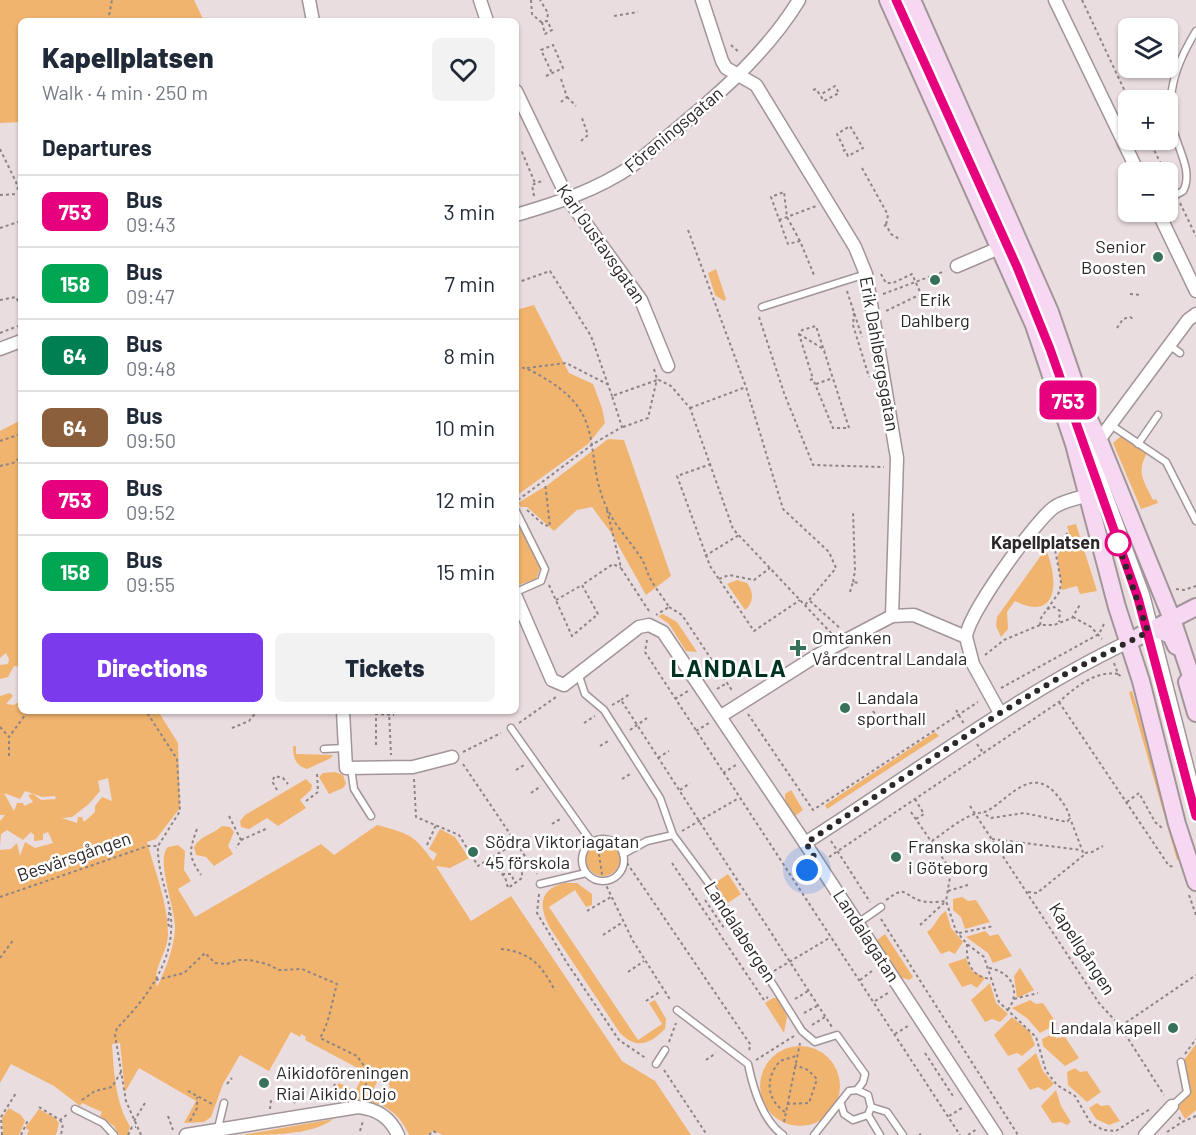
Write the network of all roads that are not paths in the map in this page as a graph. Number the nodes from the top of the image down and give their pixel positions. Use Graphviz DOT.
graph roads {
  1 [pos="309,0"];
  2 [pos="480,0"];
  3 [pos="702,0"];
  4 [pos="799,0"];
  5 [pos="888,0"];
  6 [pos="896,0"];
  7 [pos="906,0"];
  8 [pos="912,0"];
  9 [pos="1055,0"];
  10 [pos="312,18"];
  11 [pos="485,18"];
  12 [pos="1196,31"];
  13 [pos="738,75"];
  14 [pos="519,97"];
  15 [pos="1133,162"];
  16 [pos="1178,194"];
  17 [pos="568,199"];
  18 [pos="519,213"];
  19 [pos="1163,222"];
  20 [pos="999,248"];
  21 [pos="957,267"];
  22 [pos="872,271"];
  23 [pos="1196,291"];
  24 [pos="762,307"];
  25 [pos="1196,314"];
  26 [pos="18,342"];
  27 [pos="1169,345"];
  28 [pos="0,349"];
  29 [pos="1180,353"];
  30 [pos="668,366"];
  31 [pos="1158,415"];
  32 [pos="1082,423"];
  33 [pos="1110,425"];
  34 [pos="1099,440"];
  35 [pos="1138,444"];
  36 [pos="1088,495"];
  37 [pos="519,517"];
  38 [pos="1196,521"];
  39 [pos="519,591"];
  40 [pos="519,604"];
  41 [pos="1196,608"];
  42 [pos="892,616"];
  43 [pos="1172,619"];
  44 [pos="1152,631"];
  45 [pos="966,637"];
  46 [pos="1128,642"];
  47 [pos="579,676"];
  48 [pos="1196,691"];
  49 [pos="1000,713"];
  50 [pos="1196,713"];
  51 [pos="344,714"];
  52 [pos="716,719"];
  53 [pos="511,728"];
  54 [pos="324,748"];
  55 [pos="346,748"];
  56 [pos="452,757"];
  57 [pos="351,768"];
  58 [pos="1169,784"];
  59 [pos="1196,789"];
  60 [pos="371,816"];
  61 [pos="1196,817"];
  62 [pos="673,835"];
  63 [pos="593,841"];
  64 [pos="806,843"];
  65 [pos="624,858"];
  66 [pos="1196,865"];
  67 [pos="586,873"];
  68 [pos="1196,882"];
  69 [pos="540,884"];
  70 [pos="879,908"];
  71 [pos="858,923"];
  72 [pos="677,1010"];
  73 [pos="664,1050"];
  74 [pos="1181,1062"];
  75 [pos="656,1064"];
  76 [pos="857,1090"];
  77 [pos="224,1103"];
  78 [pos="841,1104"];
  79 [pos="77,1105"];
  80 [pos="1172,1106"];
  81 [pos="871,1107"];
  82 [pos="868,1115"];
  83 [pos="218,1128"];
  84 [pos="187,1131"];
  85 [pos="114,1135"];
  86 [pos="398,1135"];
  87 [pos="782,1135"];
  88 [pos="814,1135"];
  89 [pos="880,1135"];
  90 [pos="903,1135"];
  91 [pos="996,1135"];
  92 [pos="1145,1135"];
  1 -- 10 [label="street"];
  2 -- 11 [label="street"];
  3 -- 13 [label="street, Erik Dahlbergsgatan"];
  4 -- 13 [label="street, Föreningsgatan"];
  5 -- 20 [label="street"];
  6 -- 44 [label="lane"];
  7 -- 32 [label="lane"];
  8 -- 34 [label="street"];
  9 -- 15 [label="street"];
  12 -- 16 [label="lane"];
  13 -- 17 [label="street, Föreningsgatan"];
  13 -- 22 [label="street, Erik Dahlbergsgatan"];
  14 -- 17 [label="street, Karl Gustavsgatan"];
  17 -- 18 [label="street, Föreningsgatan"];
  17 -- 30 [label="street, Karl Gustavsgatan"];
  19 -- 23 [label="street"];
  20 -- 21 [label="street"];
  20 -- 36 [label="street"];
  22 -- 24 [label="lane"];
  22 -- 42 [label="street, Erik Dahlbergsgatan"];
  25 -- 27 [label="street"];
  26 -- 28 [label="street"];
  27 -- 29 [label="lane"];
  27 -- 33 [label="street"];
  31 -- 35 [label="lane"];
  32 -- 34 [label="lane"];
  32 -- 44 [label="lane"];
  33 -- 34 [label="street"];
  33 -- 35 [label="lane"];
  34 -- 43 [label="street"];
  35 -- 38 [label="lane"];
  36 -- 45 [label="street"];
  36 -- 46 [label="street"];
  37 -- 39 [label="lane"];
  40 -- 47 [label="street"];
  41 -- 43 [label="street"];
  42 -- 45 [label="street"];
  42 -- 52 [label="street"];
  43 -- 44 [label="street"];
  43 -- 48 [label="street"];
  44 -- 46 [label="street"];
  44 -- 50 [label="street"];
  44 -- 59 [label="lane"];
  44 -- 61 [label="lane"];
  45 -- 49 [label="street"];
  46 -- 49 [label="street"];
  46 -- 58 [label="street"];
  47 -- 52 [label="street, Landalagatan"];
  47 -- 62 [label="lane, Landalabergen"];
  49 -- 64 [label="street"];
  51 -- 55 [label="street"];
  52 -- 64 [label="street, Landalagatan"];
  53 -- 63 [label="lane"];
  54 -- 55 [label="lane"];
  55 -- 57 [label="street"];
  56 -- 57 [label="street"];
  57 -- 60 [label="lane"];
  58 -- 66 [label="street"];
  58 -- 68 [label="street"];
  62 -- 65 [label="lane"];
  62 -- 76 [label="lane, Landalabergen"];
  63 -- 65 [label="lane"];
  63 -- 67 [label="lane"];
  64 -- 71 [label="street, Landalagatan"];
  65 -- 67 [label="lane"];
  67 -- 69 [label="lane"];
  70 -- 71 [label="lane"];
  71 -- 91 [label="street, Landalagatan"];
  72 -- 87 [label="lane"];
  73 -- 75 [label="lane"];
  74 -- 80 [label="lane"];
  76 -- 78 [label="lane"];
  76 -- 81 [label="lane"];
  77 -- 83 [label="lane"];
  78 -- 82 [label="lane"];
  78 -- 88 [label="lane"];
  79 -- 85 [label="lane"];
  80 -- 92 [label="street"];
  81 -- 82 [label="lane"];
  81 -- 90 [label="lane"];
  82 -- 89 [label="lane"];
  83 -- 84 [label="street"];
  83 -- 86 [label="street"];
}
